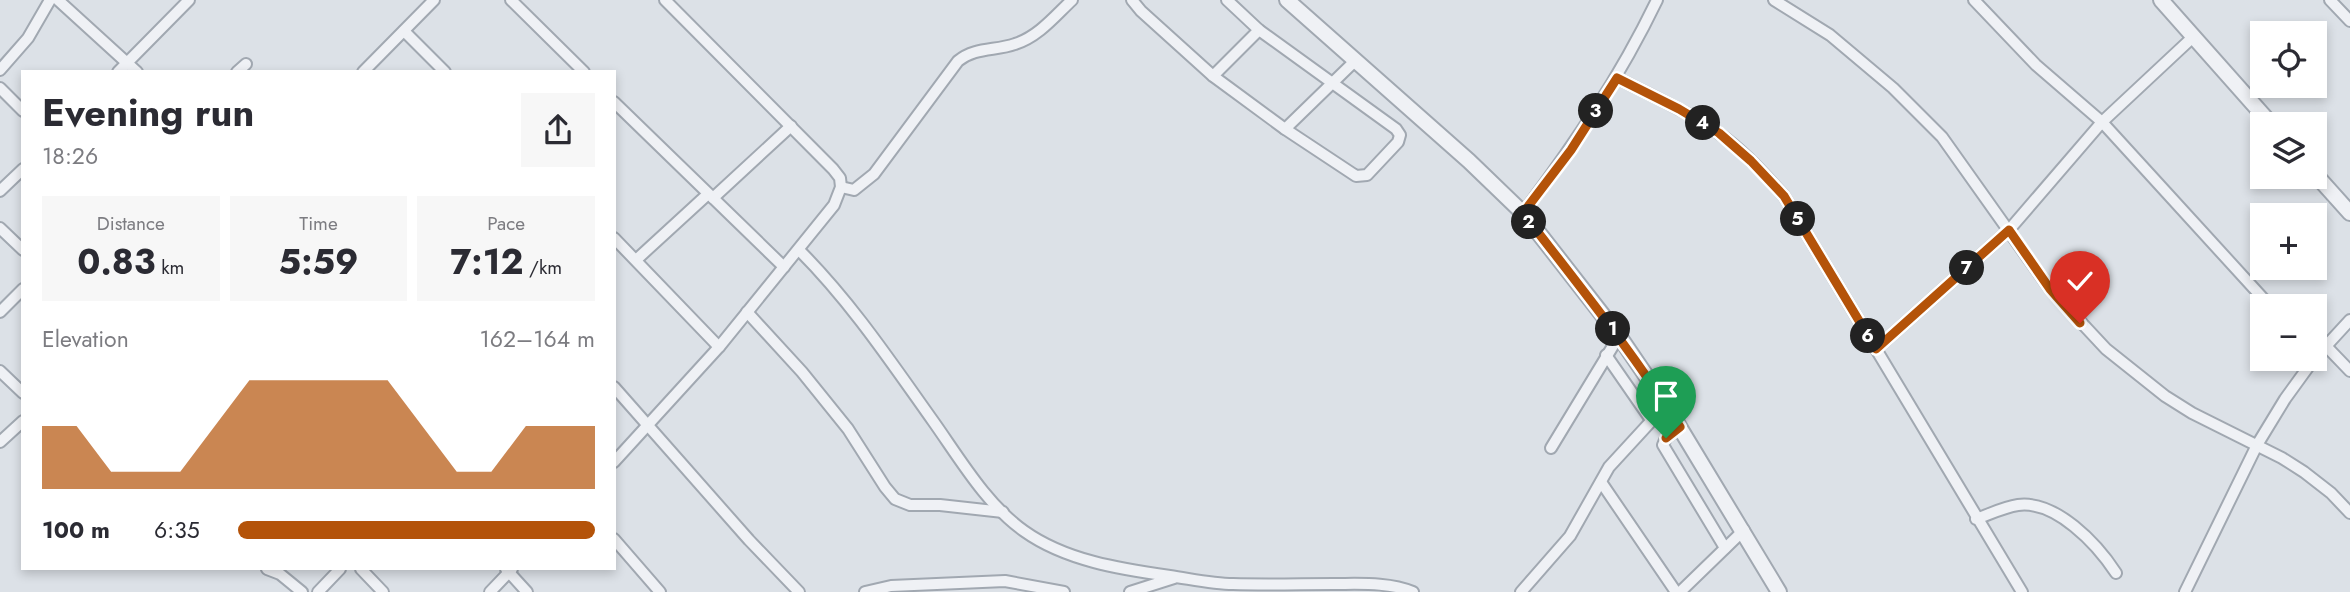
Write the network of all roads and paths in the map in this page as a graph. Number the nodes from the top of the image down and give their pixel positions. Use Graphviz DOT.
graph roads {
  1 [pos="50,0"];
  2 [pos="58,0"];
  3 [pos="189,0"];
  4 [pos="434,0"];
  5 [pos="511,0"];
  6 [pos="665,0"];
  7 [pos="1072,0"];
  8 [pos="1132,0"];
  9 [pos="1227,0"];
  10 [pos="1287,0"];
  11 [pos="1657,0"];
  12 [pos="1774,0"];
  13 [pos="1974,0"];
  14 [pos="2161,0"];
  15 [pos="2330,0"];
  16 [pos="2350,21"];
  17 [pos="1259,30"];
  18 [pos="404,31"];
  19 [pos="2193,37"];
  20 [pos="1356,60"];
  21 [pos="127,62"];
  22 [pos="0,70"];
  23 [pos="120,70"];
  24 [pos="135,70"];
  25 [pos="365,70"];
  26 [pos="443,70"];
  27 [pos="582,70"];
  28 [pos="1213,76"];
  29 [pos="1617,78"];
  30 [pos="1332,82"];
  31 [pos="0,88"];
  32 [pos="616,104"];
  33 [pos="21,109"];
  34 [pos="2260,112"];
  35 [pos="2102,122"];
  36 [pos="791,126"];
  37 [pos="1285,129"];
  38 [pos="21,171"];
  39 [pos="841,187"];
  40 [pos="2327,187"];
  41 [pos="0,191"];
  42 [pos="710,196"];
  43 [pos="1523,213"];
  44 [pos="2350,213"];
  45 [pos="0,228"];
  46 [pos="2009,230"];
  47 [pos="616,240"];
  48 [pos="21,248"];
  49 [pos="799,250"];
  50 [pos="636,260"];
  51 [pos="784,267"];
  52 [pos="21,291"];
  53 [pos="2259,294"];
  54 [pos="0,312"];
  55 [pos="747,312"];
  56 [pos="2350,320"];
  57 [pos="1619,336"];
  58 [pos="2327,343"];
  59 [pos="719,347"];
  60 [pos="2327,347"];
  61 [pos="1876,349"];
  62 [pos="1606,355"];
  63 [pos="0,371"];
  64 [pos="2305,371"];
  65 [pos="2350,371"];
  66 [pos="616,389"];
  67 [pos="21,391"];
  68 [pos="1666,405"];
  69 [pos="1651,421"];
  70 [pos="21,423"];
  71 [pos="648,425"];
  72 [pos="1680,427"];
  73 [pos="0,442"];
  74 [pos="2257,445"];
  75 [pos="1551,448"];
  76 [pos="616,460"];
  77 [pos="1601,482"];
  78 [pos="1714,482"];
  79 [pos="1694,497"];
  80 [pos="1003,512"];
  81 [pos="2350,513"];
  82 [pos="1976,519"];
  83 [pos="1744,530"];
  84 [pos="616,541"];
  85 [pos="1725,548"];
  86 [pos="269,570"];
  87 [pos="339,570"];
  88 [pos="362,570"];
  89 [pos="509,570"];
  90 [pos="2116,573"];
  91 [pos="1177,577"];
  92 [pos="1316,588"];
  93 [pos="2188,590"];
  94 [pos="1680,591"];
  95 [pos="302,592"];
  96 [pos="318,592"];
  97 [pos="383,592"];
  98 [pos="490,592"];
  99 [pos="527,592"];
  100 [pos="660,592"];
  101 [pos="799,592"];
  102 [pos="865,592"];
  103 [pos="1064,592"];
  104 [pos="1130,592"];
  105 [pos="1413,592"];
  106 [pos="1521,592"];
  107 [pos="1779,592"];
  108 [pos="2022,592"];
  1 -- 22 [label="street"];
  2 -- 21 [label="street"];
  3 -- 21 [label="street"];
  4 -- 18 [label="street"];
  5 -- 27 [label="street"];
  6 -- 36 [label="street"];
  7 -- 39 [label="street"];
  8 -- 28 [label="street"];
  9 -- 17 [label="street"];
  10 -- 20 [label="street"];
  11 -- 29 [label="street"];
  12 -- 46 [label="street"];
  13 -- 35 [label="street"];
  14 -- 19 [label="street"];
  15 -- 16 [label="street"];
  17 -- 28 [label="street"];
  17 -- 30 [label="street"];
  18 -- 25 [label="street"];
  18 -- 26 [label="street"];
  19 -- 34 [label="street"];
  19 -- 35 [label="street"];
  20 -- 30 [label="street"];
  20 -- 43 [label="street"];
  21 -- 23 [label="street"];
  21 -- 24 [label="street"];
  28 -- 37 [label="street"];
  29 -- 43 [label="street"];
  29 -- 61 [label="street"];
  30 -- 37 [label="street"];
  30 -- 37 [label="street"];
  31 -- 33 [label="street"];
  32 -- 42 [label="street"];
  35 -- 46 [label="street"];
  35 -- 53 [label="street"];
  36 -- 39 [label="street"];
  36 -- 42 [label="street"];
  38 -- 41 [label="street"];
  39 -- 49 [label="street"];
  40 -- 44 [label="street"];
  42 -- 50 [label="street"];
  42 -- 51 [label="street"];
  43 -- 57 [label="street"];
  45 -- 48 [label="street"];
  46 -- 61 [label="street"];
  46 -- 74 [label="street"];
  47 -- 50 [label="street"];
  49 -- 51 [label="street"];
  49 -- 80 [label="street"];
  50 -- 59 [label="street"];
  51 -- 55 [label="street"];
  52 -- 54 [label="street"];
  55 -- 59 [label="street"];
  55 -- 80 [label="street"];
  56 -- 58 [label="street"];
  57 -- 62 [label="street"];
  57 -- 68 [label="street"];
  59 -- 71 [label="street"];
  60 -- 65 [label="street"];
  61 -- 82 [label="street"];
  62 -- 69 [label="street"];
  62 -- 75 [label="street"];
  63 -- 67 [label="street"];
  64 -- 74 [label="street"];
  66 -- 71 [label="street"];
  68 -- 69 [label="street"];
  68 -- 72 [label="street"];
  69 -- 77 [label="street"];
  70 -- 73 [label="street"];
  71 -- 76 [label="street"];
  71 -- 101 [label="street"];
  72 -- 78 [label="street"];
  72 -- 79 [label="street"];
  74 -- 81 [label="street"];
  74 -- 93 [label="street"];
  77 -- 94 [label="street"];
  77 -- 106 [label="street"];
  78 -- 79 [label="street"];
  78 -- 83 [label="street"];
  79 -- 85 [label="street"];
  80 -- 91 [label="street"];
  82 -- 90 [label="street"];
  82 -- 108 [label="street"];
  83 -- 85 [label="street"];
  83 -- 107 [label="street"];
  84 -- 100 [label="street"];
  85 -- 94 [label="street"];
  86 -- 95 [label="street"];
  87 -- 96 [label="street"];
  88 -- 97 [label="street"];
  89 -- 98 [label="street"];
  89 -- 99 [label="street"];
  91 -- 92 [label="street"];
  91 -- 104 [label="street"];
  92 -- 105 [label="street"];
  102 -- 103 [label="street"];
}
